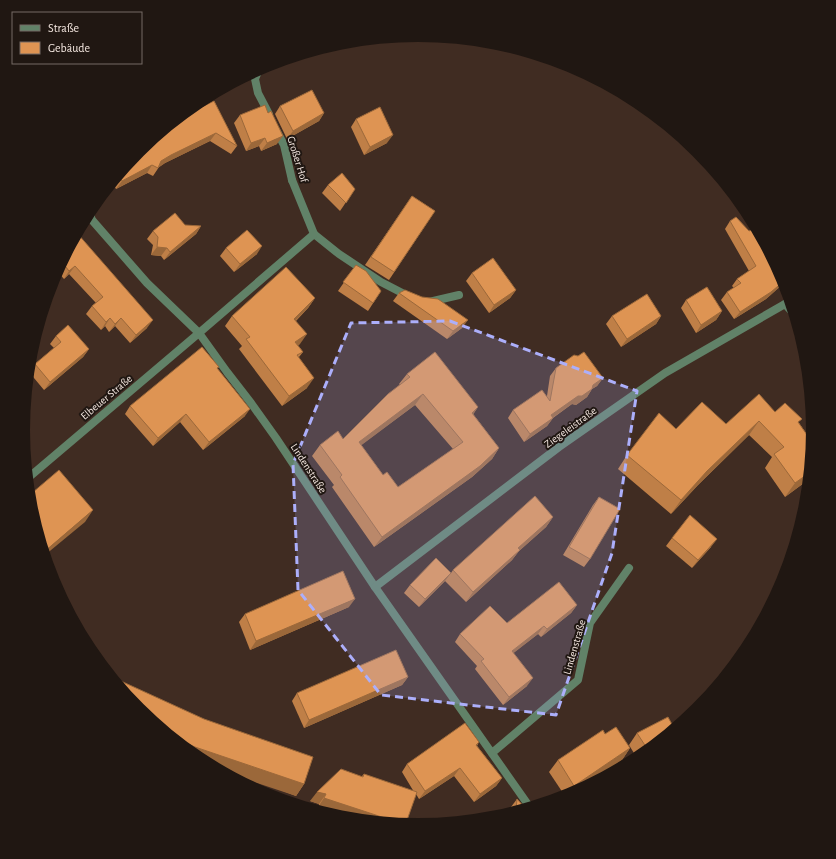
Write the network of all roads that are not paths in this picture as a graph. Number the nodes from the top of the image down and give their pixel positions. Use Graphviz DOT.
graph roads {
  1 [pos="256,78"];
  2 [pos="92,219"];
  3 [pos="314,234"];
  4 [pos="459,295"];
  5 [pos="785,306"];
  6 [pos="199,333"];
  7 [pos="33,474"];
  8 [pos="629,568"];
  9 [pos="375,588"];
  10 [pos="492,753"];
  11 [pos="526,802"];
  1 -- 3 [label="street, Großer Hof"];
  2 -- 6 [label="street, Lindenstraße"];
  3 -- 4 [label="street"];
  3 -- 6 [label="street"];
  5 -- 9 [label="street, Ziegeleistraße"];
  6 -- 7 [label="street, Elbeuer Straße"];
  6 -- 9 [label="street, Lindenstraße"];
  8 -- 10 [label="street, Lindenstraße"];
  9 -- 10 [label="street, Lindenstraße"];
  10 -- 11 [label="street, Lindenstraße"];
}
